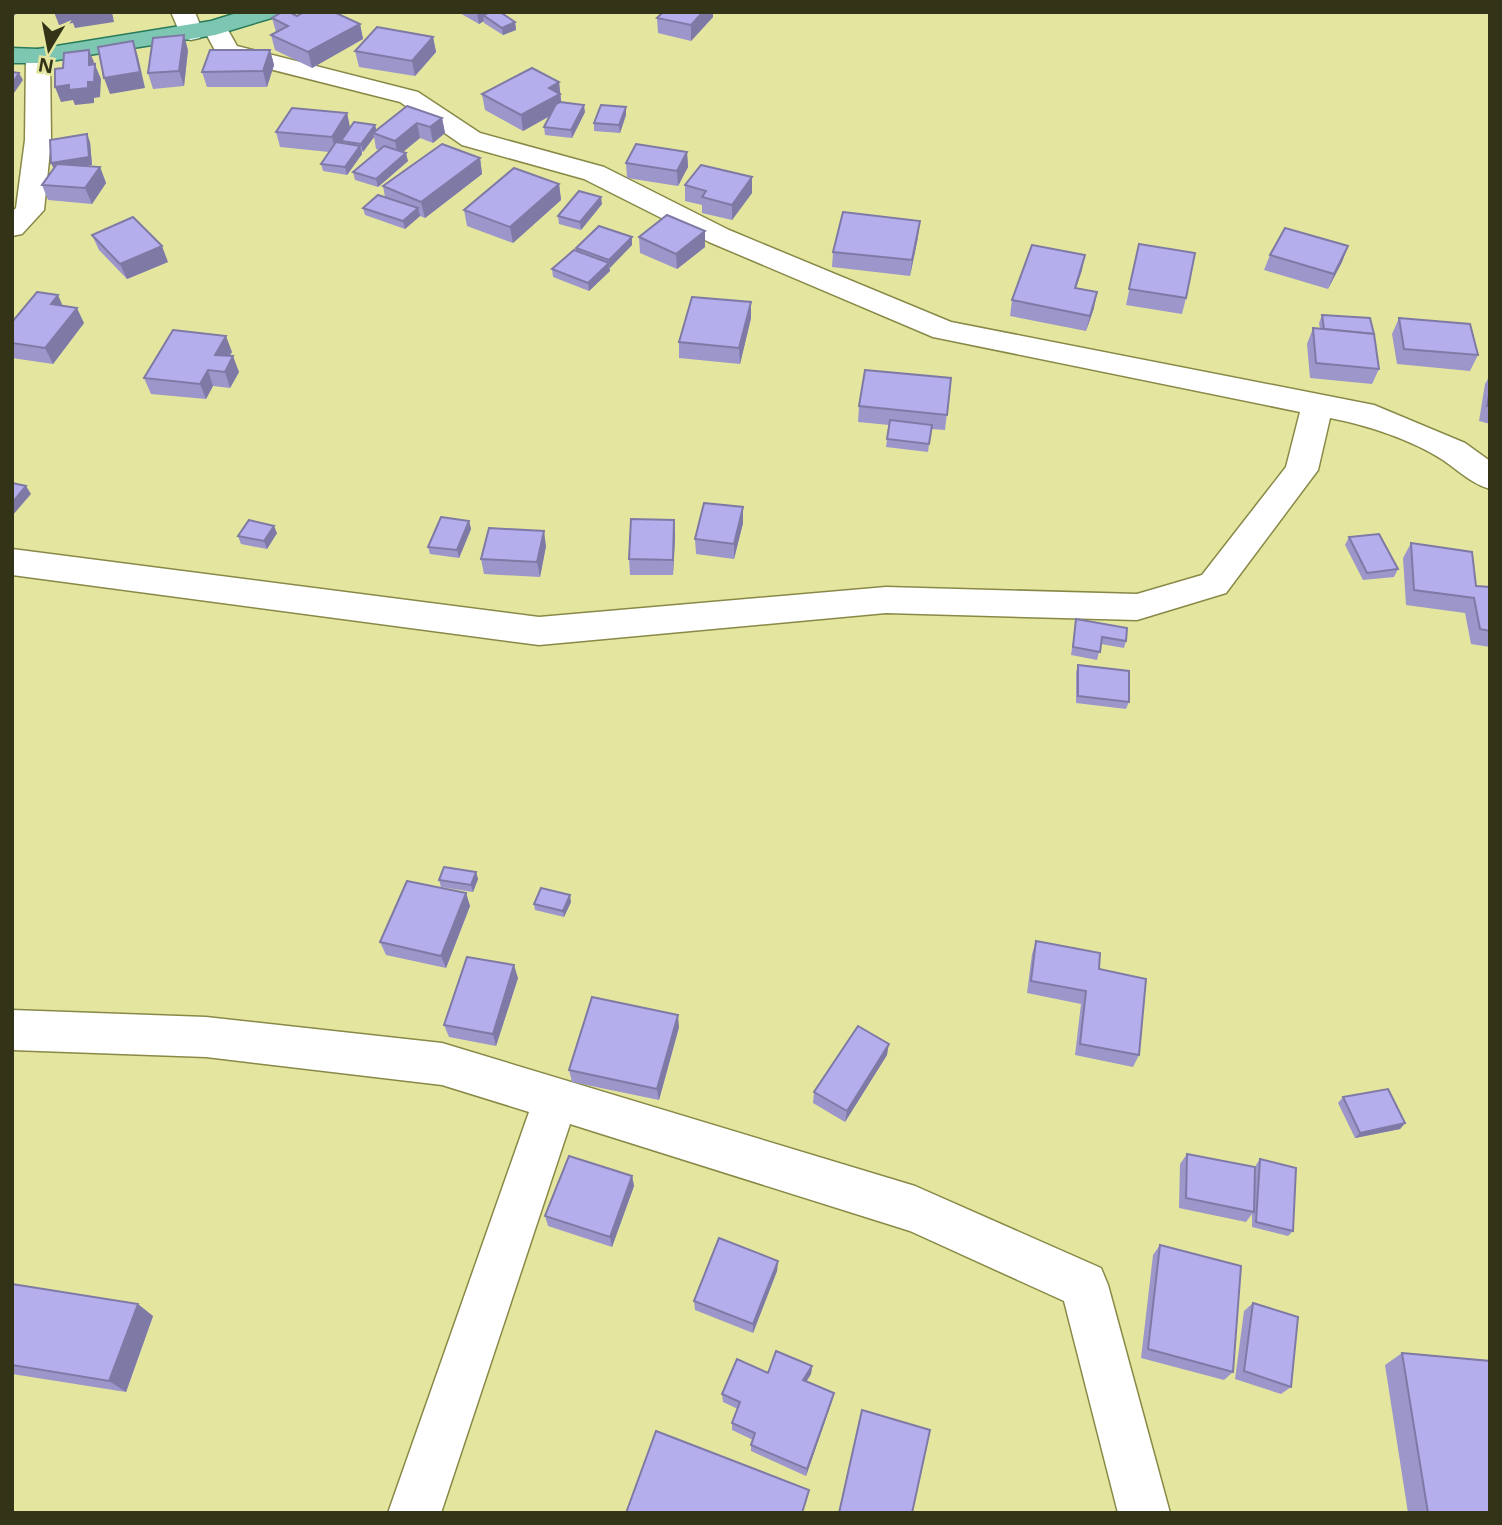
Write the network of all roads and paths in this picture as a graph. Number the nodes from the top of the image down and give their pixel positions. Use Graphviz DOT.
graph roads {
  1 [pos="266,12"];
  2 [pos="196,24"];
  3 [pos="25,56"];
  4 [pos="12,228"];
  5 [pos="1317,406"];
  6 [pos="1490,478"];
  7 [pos="12,562"];
  8 [pos="12,1030"];
  9 [pos="556,1098"];
  10 [pos="414,1513"];
  11 [pos="1144,1513"];
  1 -- 2 [label="main road"];
  2 -- 3 [label="main road"];
  2 -- 5 [label="street"];
  3 -- 4 [label="street"];
  5 -- 6 [label="street"];
  5 -- 7 [label="street"];
  8 -- 9 [label="street"];
  9 -- 10 [label="street"];
  9 -- 11 [label="street"];
}
